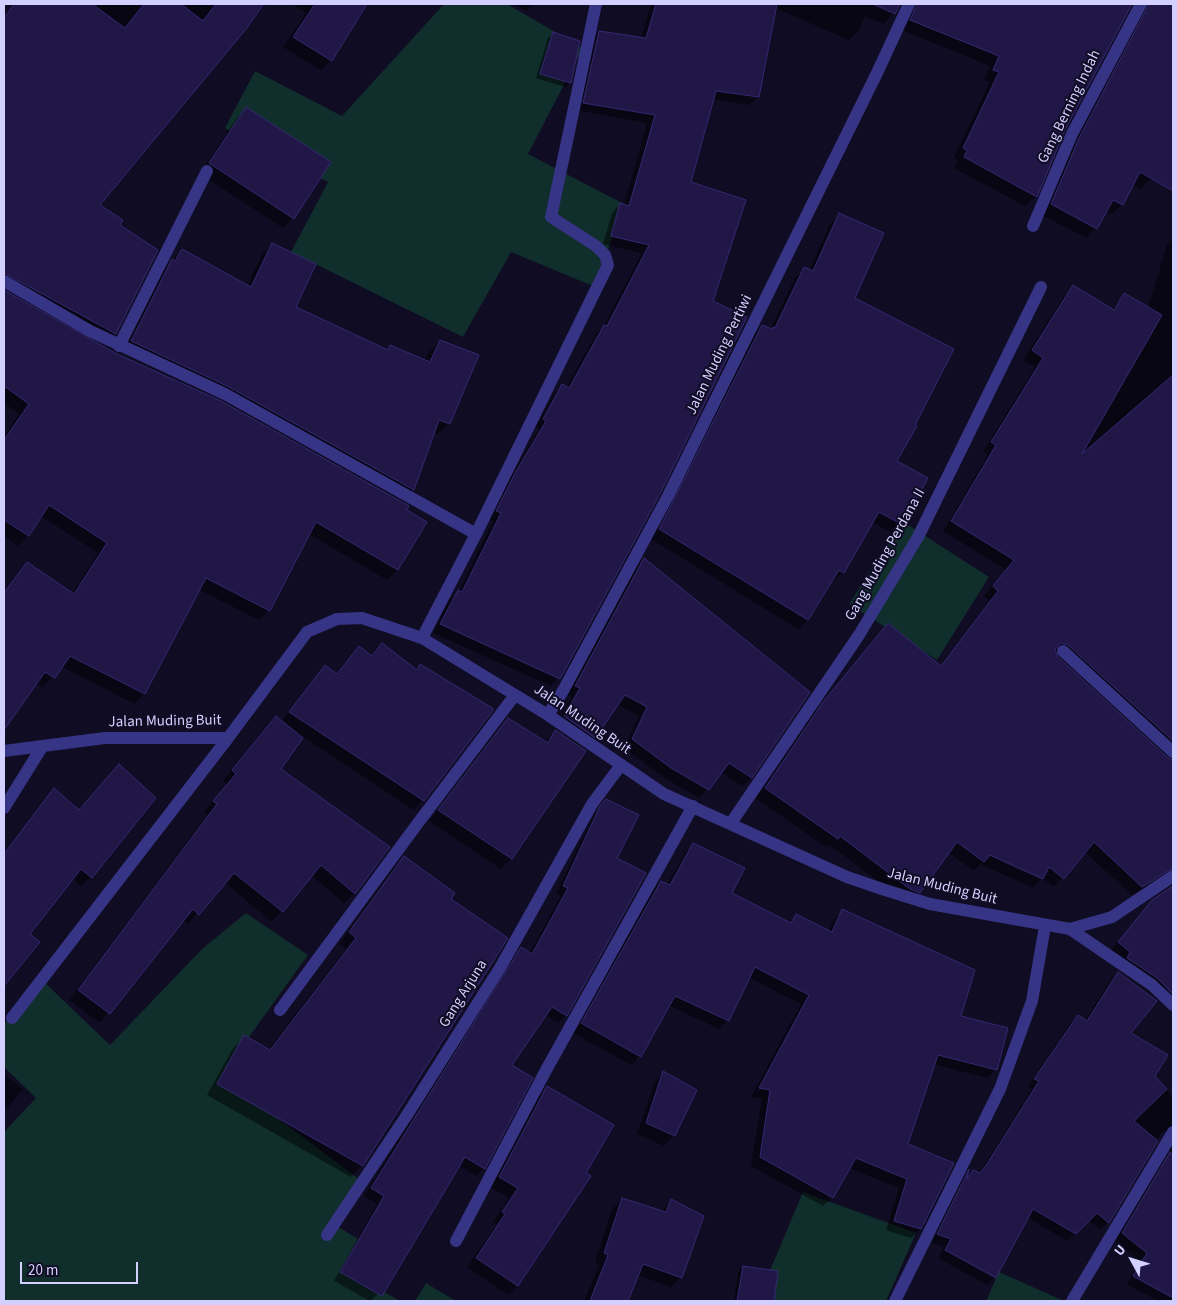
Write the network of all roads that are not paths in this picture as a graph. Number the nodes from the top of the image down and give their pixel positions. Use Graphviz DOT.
graph roads {
  1 [pos="596,4"];
  2 [pos="909,4"];
  3 [pos="1140,4"];
  4 [pos="207,171"];
  5 [pos="1033,226"];
  6 [pos="4,280"];
  7 [pos="1041,287"];
  8 [pos="119,346"];
  9 [pos="476,534"];
  10 [pos="422,638"];
  11 [pos="1063,651"];
  12 [pos="515,695"];
  13 [pos="548,715"];
  14 [pos="228,738"];
  15 [pos="42,747"];
  16 [pos="4,752"];
  17 [pos="1173,752"];
  18 [pos="621,765"];
  19 [pos="693,806"];
  20 [pos="4,808"];
  21 [pos="731,823"];
  22 [pos="1173,876"];
  23 [pos="1045,926"];
  24 [pos="1070,930"];
  25 [pos="1173,1005"];
  26 [pos="280,1010"];
  27 [pos="12,1018"];
  28 [pos="1173,1132"];
  29 [pos="327,1235"];
  30 [pos="456,1241"];
  31 [pos="896,1301"];
  32 [pos="1072,1301"];
  1 -- 9 [label="street"];
  2 -- 13 [label="street, Jalan Muding Pertiwi"];
  3 -- 5 [label="street, Gang Berning Indah"];
  4 -- 8 [label="street"];
  6 -- 8 [label="street"];
  7 -- 21 [label="street, Gang Muding Perdana II"];
  8 -- 9 [label="street"];
  9 -- 10 [label="street"];
  10 -- 12 [label="street, Jalan Muding Buit"];
  10 -- 14 [label="street, Jalan Muding Buit"];
  11 -- 17 [label="street"];
  12 -- 13 [label="street, Jalan Muding Buit"];
  12 -- 26 [label="street"];
  13 -- 18 [label="street, Jalan Muding Buit"];
  14 -- 15 [label="street, Jalan Muding Buit"];
  14 -- 27 [label="street"];
  15 -- 16 [label="street, Jalan Muding Buit"];
  15 -- 20 [label="street"];
  18 -- 19 [label="street, Jalan Muding Buit"];
  18 -- 29 [label="street, Gang Arjuna"];
  19 -- 21 [label="street, Jalan Muding Buit"];
  19 -- 30 [label="street"];
  21 -- 23 [label="street, Jalan Muding Buit"];
  22 -- 24 [label="street, Jalan Muding Buit"];
  23 -- 24 [label="street, Jalan Muding Buit"];
  23 -- 31 [label="street"];
  24 -- 25 [label="street"];
  28 -- 32 [label="street"];
}
